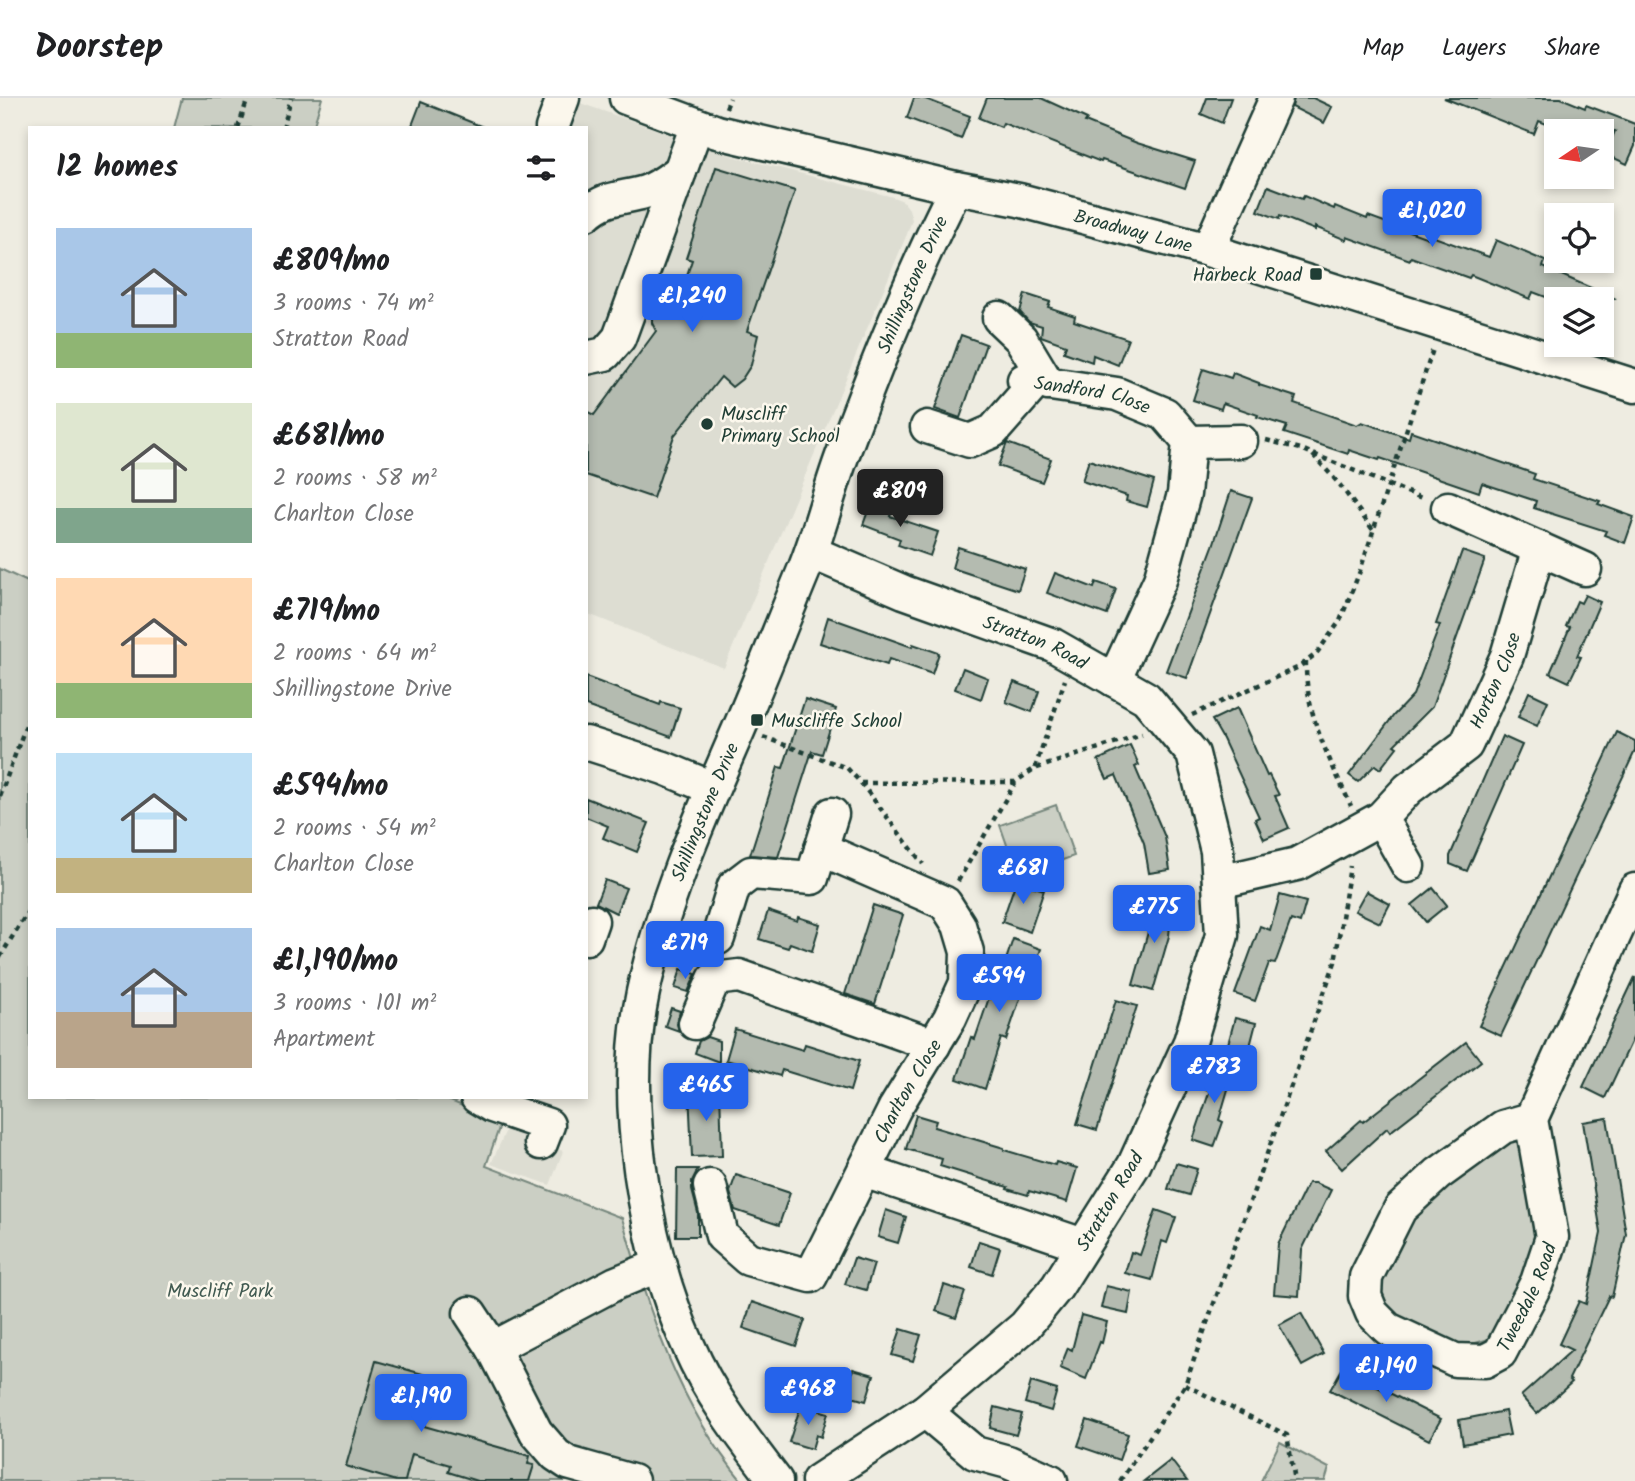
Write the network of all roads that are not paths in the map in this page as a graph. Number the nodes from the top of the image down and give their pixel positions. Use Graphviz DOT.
graph roads {
  1 [pos="563,98"];
  2 [pos="626,98"];
  3 [pos="1276,98"];
  4 [pos="696,125"];
  5 [pos="553,126"];
  6 [pos="680,172"];
  7 [pos="956,188"];
  8 [pos="588,212"];
  9 [pos="1208,250"];
  10 [pos="999,318"];
  11 [pos="588,358"];
  12 [pos="1633,380"];
  13 [pos="1036,382"];
  14 [pos="927,427"];
  15 [pos="1241,440"];
  16 [pos="1189,442"];
  17 [pos="1448,508"];
  18 [pos="1539,548"];
  19 [pos="811,552"];
  20 [pos="1585,569"];
  21 [pos="1114,680"];
  22 [pos="588,744"];
  23 [pos="712,788"];
  24 [pos="832,814"];
  25 [pos="1372,823"];
  26 [pos="816,864"];
  27 [pos="1408,866"];
  28 [pos="1219,882"];
  29 [pos="1635,890"];
  30 [pos="718,938"];
  31 [pos="695,1023"];
  32 [pos="934,1045"];
  33 [pos="480,1099"];
  34 [pos="1531,1119"];
  35 [pos="541,1143"];
  36 [pos="864,1171"];
  37 [pos="710,1186"];
  38 [pos="1083,1245"];
  39 [pos="660,1265"];
  40 [pos="470,1314"];
  41 [pos="493,1348"];
  42 [pos="925,1411"];
  43 [pos="632,1481"];
  44 [pos="776,1481"];
  45 [pos="818,1481"];
  46 [pos="1049,1481"];
  1 -- 5 [label="street"];
  2 -- 4 [label="street, Broadway Lane"];
  3 -- 9 [label="street"];
  4 -- 6 [label="street"];
  4 -- 7 [label="street, Broadway Lane"];
  6 -- 8 [label="street"];
  6 -- 11 [label="street"];
  7 -- 9 [label="street, Broadway Lane"];
  7 -- 19 [label="street, Shillingstone Drive"];
  9 -- 12 [label="street, Broadway Lane"];
  10 -- 13 [label="street"];
  13 -- 14 [label="street"];
  13 -- 16 [label="street, Sandford Close"];
  15 -- 16 [label="street"];
  16 -- 21 [label="street"];
  17 -- 18 [label="street"];
  18 -- 20 [label="street"];
  18 -- 25 [label="street, Horton Close"];
  19 -- 21 [label="street, Stratton Road"];
  19 -- 23 [label="street, Shillingstone Drive"];
  21 -- 28 [label="street, Stratton Road"];
  22 -- 23 [label="street"];
  23 -- 39 [label="street, Shillingstone Drive"];
  24 -- 26 [label="street"];
  25 -- 27 [label="street"];
  25 -- 28 [label="street, Horton Close"];
  26 -- 30 [label="street"];
  26 -- 32 [label="street, Charlton Close"];
  28 -- 38 [label="street, Stratton Road"];
  29 -- 34 [label="street"];
  31 -- 32 [label="street"];
  32 -- 36 [label="street, Charlton Close"];
  33 -- 35 [label="street"];
  34 -- 34 [label="street, Tweedale Road"];
  36 -- 37 [label="street, Charlton Close"];
  36 -- 38 [label="street"];
  38 -- 42 [label="street, Stratton Road"];
  39 -- 41 [label="street"];
  39 -- 44 [label="street, Shillingstone Drive"];
  40 -- 41 [label="street"];
  41 -- 43 [label="street"];
  42 -- 45 [label="street, Stratton Road"];
  42 -- 46 [label="street"];
}
